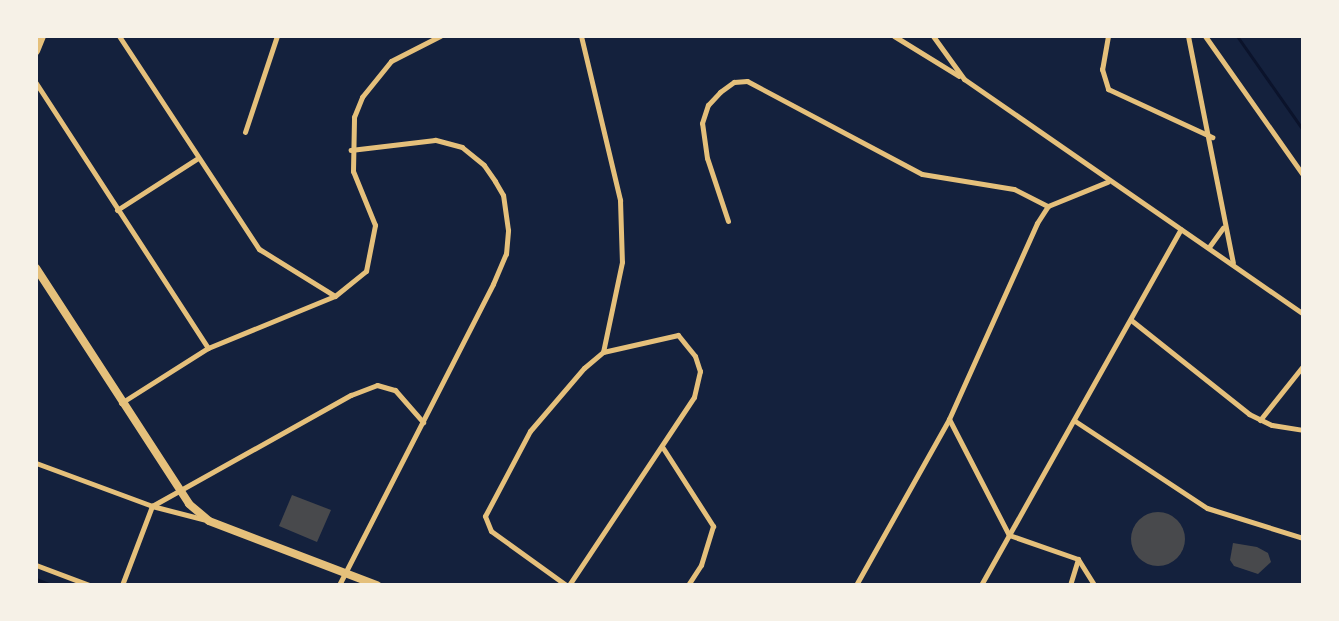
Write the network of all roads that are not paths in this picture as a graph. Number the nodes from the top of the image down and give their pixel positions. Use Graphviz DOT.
graph roads {
  1 [pos="42,36"];
  2 [pos="119,36"];
  3 [pos="277,36"];
  4 [pos="440,36"];
  5 [pos="581,36"];
  6 [pos="894,36"];
  7 [pos="933,36"];
  8 [pos="1108,36"];
  9 [pos="1188,36"];
  10 [pos="1205,36"];
  11 [pos="36,51"];
  12 [pos="964,79"];
  13 [pos="36,83"];
  14 [pos="245,132"];
  15 [pos="1212,137"];
  16 [pos="351,150"];
  17 [pos="198,158"];
  18 [pos="1303,174"];
  19 [pos="1107,182"];
  20 [pos="1048,206"];
  21 [pos="117,210"];
  22 [pos="728,221"];
  23 [pos="1224,228"];
  24 [pos="1181,229"];
  25 [pos="1218,240"];
  26 [pos="1210,247"];
  27 [pos="1229,250"];
  28 [pos="1233,263"];
  29 [pos="36,268"];
  30 [pos="335,296"];
  31 [pos="1303,314"];
  32 [pos="1131,320"];
  33 [pos="208,348"];
  34 [pos="604,352"];
  35 [pos="1303,366"];
  36 [pos="121,403"];
  37 [pos="949,419"];
  38 [pos="1260,420"];
  39 [pos="1074,421"];
  40 [pos="423,422"];
  41 [pos="1303,430"];
  42 [pos="663,448"];
  43 [pos="36,463"];
  44 [pos="178,489"];
  45 [pos="152,506"];
  46 [pos="209,521"];
  47 [pos="1010,535"];
  48 [pos="1303,538"];
  49 [pos="1078,559"];
  50 [pos="36,565"];
  51 [pos="344,572"];
  52 [pos="89,585"];
  53 [pos="122,585"];
  54 [pos="339,585"];
  55 [pos="377,585"];
  56 [pos="567,585"];
  57 [pos="688,585"];
  58 [pos="856,585"];
  59 [pos="981,585"];
  60 [pos="1070,585"];
  61 [pos="1094,585"];
  1 -- 11 [label="street"];
  2 -- 17 [label="street"];
  3 -- 14 [label="street"];
  4 -- 16 [label="street"];
  5 -- 34 [label="street"];
  6 -- 12 [label="street"];
  7 -- 12 [label="street"];
  8 -- 15 [label="street"];
  9 -- 15 [label="street"];
  10 -- 18 [label="street"];
  12 -- 19 [label="street"];
  13 -- 21 [label="street"];
  15 -- 23 [label="street"];
  16 -- 30 [label="street"];
  16 -- 40 [label="street"];
  17 -- 21 [label="street"];
  17 -- 30 [label="street"];
  19 -- 20 [label="street"];
  19 -- 24 [label="street"];
  20 -- 22 [label="street"];
  20 -- 37 [label="street"];
  21 -- 33 [label="street"];
  23 -- 25 [label="street"];
  23 -- 27 [label="street"];
  24 -- 26 [label="street"];
  24 -- 32 [label="street"];
  25 -- 26 [label="street"];
  25 -- 27 [label="street"];
  26 -- 28 [label="street"];
  27 -- 28 [label="street"];
  28 -- 31 [label="street"];
  29 -- 36 [label="street"];
  30 -- 33 [label="street"];
  32 -- 38 [label="street"];
  32 -- 39 [label="street"];
  33 -- 36 [label="street"];
  34 -- 42 [label="street"];
  34 -- 56 [label="street"];
  35 -- 38 [label="street"];
  36 -- 44 [label="street"];
  37 -- 47 [label="street"];
  37 -- 58 [label="street"];
  38 -- 41 [label="street"];
  39 -- 47 [label="street"];
  39 -- 48 [label="street"];
  40 -- 44 [label="street"];
  40 -- 51 [label="street"];
  42 -- 56 [label="street"];
  42 -- 57 [label="street"];
  43 -- 45 [label="street"];
  44 -- 45 [label="street"];
  44 -- 46 [label="street"];
  45 -- 46 [label="street"];
  45 -- 53 [label="street"];
  46 -- 51 [label="street"];
  47 -- 49 [label="street"];
  47 -- 59 [label="street"];
  49 -- 60 [label="street"];
  49 -- 61 [label="street"];
  50 -- 52 [label="street"];
  51 -- 54 [label="street"];
  51 -- 55 [label="street"];
}
